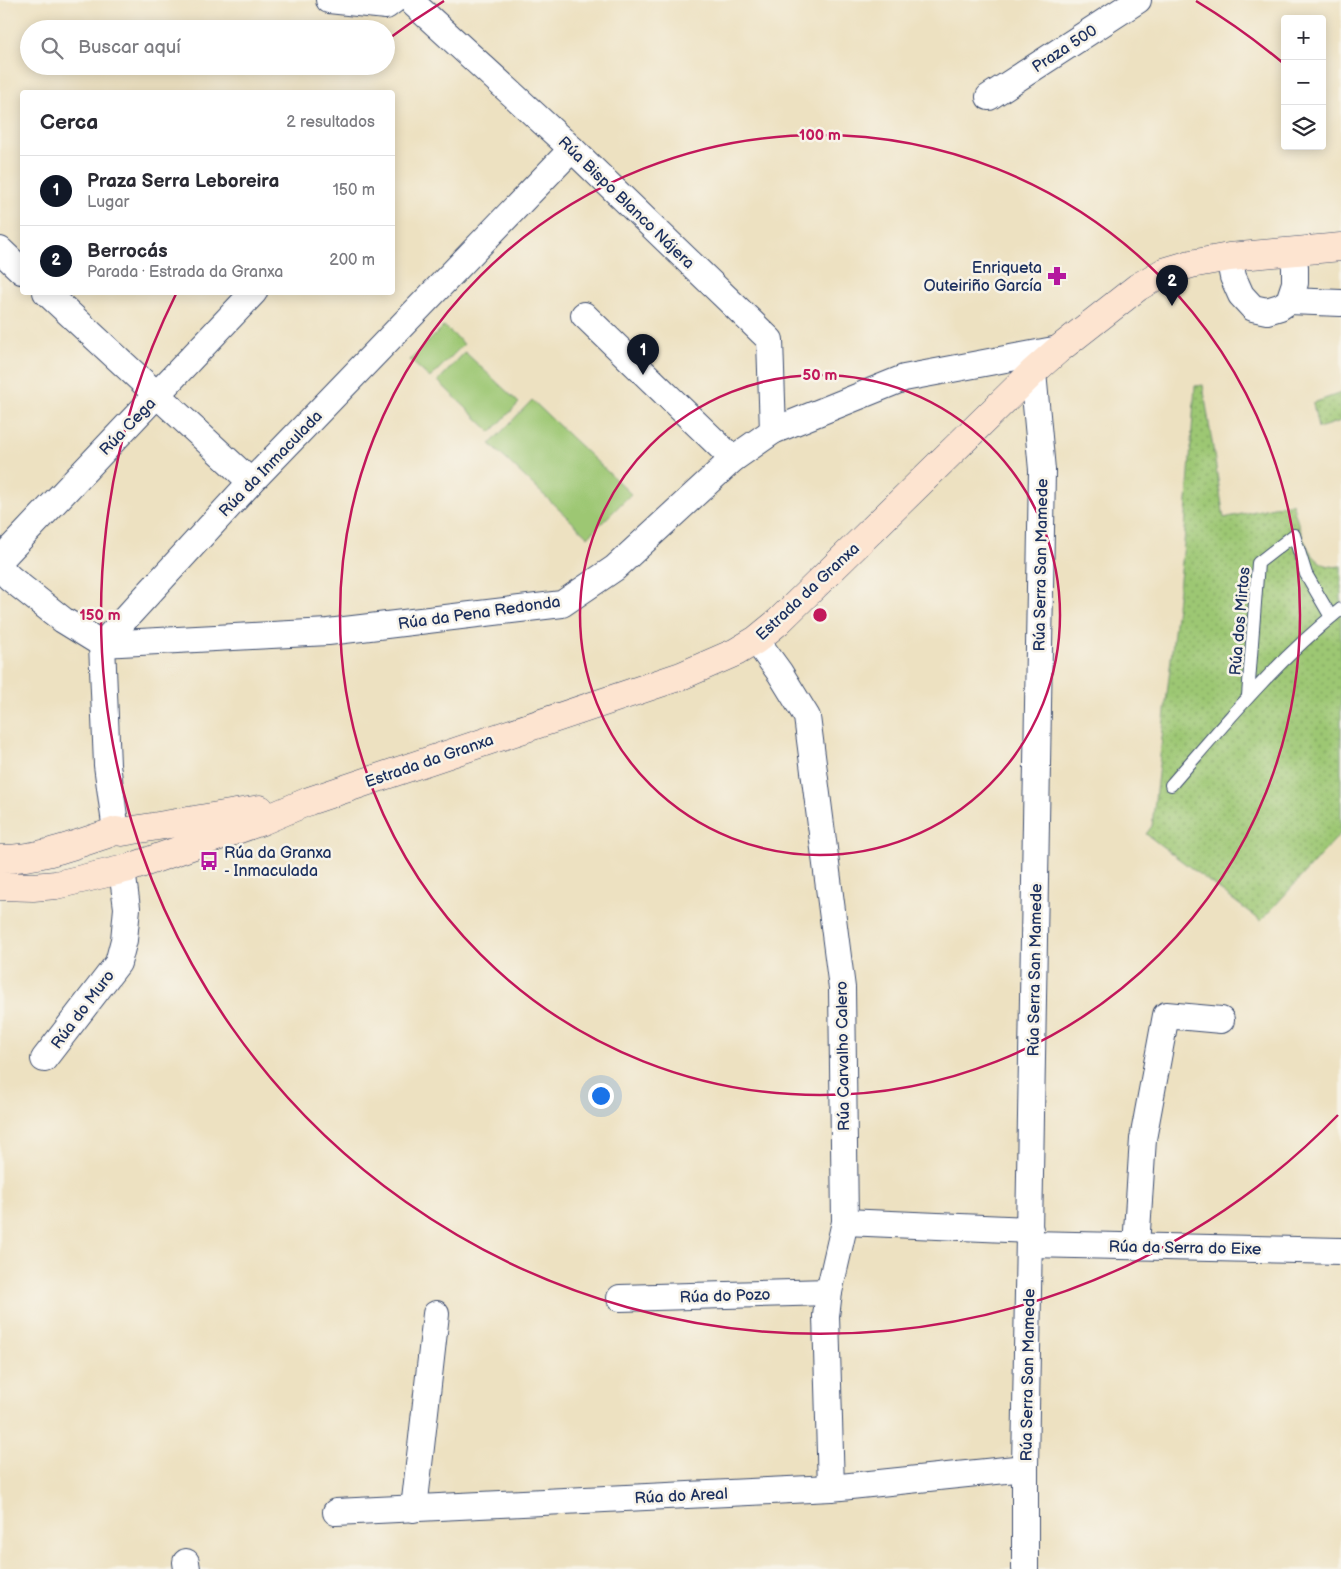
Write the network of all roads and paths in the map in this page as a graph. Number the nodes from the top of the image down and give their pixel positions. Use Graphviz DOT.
graph roads {
  1 [pos="329,0"];
  2 [pos="1138,0"];
  3 [pos="407,1"];
  4 [pos="989,97"];
  5 [pos="572,149"];
  6 [pos="1341,247"];
  7 [pos="0,250"];
  8 [pos="1292,252"];
  9 [pos="1229,257"];
  10 [pos="20,269"];
  11 [pos="49,295"];
  12 [pos="251,295"];
  13 [pos="1289,301"];
  14 [pos="1341,303"];
  15 [pos="584,315"];
  16 [pos="1059,349"];
  17 [pos="1033,372"];
  18 [pos="156,395"];
  19 [pos="773,431"];
  20 [pos="733,459"];
  21 [pos="251,482"];
  22 [pos="0,560"];
  23 [pos="0,568"];
  24 [pos="1336,613"];
  25 [pos="756,640"];
  26 [pos="102,644"];
  27 [pos="1248,696"];
  28 [pos="1171,785"];
  29 [pos="309,801"];
  30 [pos="116,832"];
  31 [pos="0,859"];
  32 [pos="122,870"];
  33 [pos="0,886"];
  34 [pos="1221,1020"];
  35 [pos="44,1059"];
  36 [pos="845,1222"];
  37 [pos="1030,1237"];
  38 [pos="1136,1246"];
  39 [pos="1341,1251"];
  40 [pos="829,1292"];
  41 [pos="620,1298"];
  42 [pos="436,1314"];
  43 [pos="1025,1468"];
  44 [pos="831,1488"];
  45 [pos="414,1508"];
  46 [pos="336,1512"];
  47 [pos="1025,1569"];
  1 -- 3 [label="street"];
  2 -- 4 [label="street, Praza 500"];
  3 -- 5 [label="street, Rúa Bispo Blanco Nájera"];
  5 -- 19 [label="street, Rúa Bispo Blanco Nájera"];
  5 -- 21 [label="street, Rúa da Inmaculada"];
  6 -- 8 [label="main road, Estrada da Granxa"];
  7 -- 10 [label="street"];
  8 -- 9 [label="main road, Estrada da Granxa"];
  8 -- 13 [label="street"];
  9 -- 13 [label="street"];
  9 -- 16 [label="main road, Estrada da Granxa"];
  11 -- 18 [label="street"];
  12 -- 18 [label="street, Rúa Cega"];
  13 -- 14 [label="street"];
  15 -- 20 [label="street"];
  16 -- 17 [label="main road, Estrada da Granxa"];
  16 -- 19 [label="street, Rúa da Pena Redonda"];
  17 -- 25 [label="main road, Estrada da Granxa"];
  17 -- 37 [label="street, Rúa Serra San Mamede"];
  18 -- 21 [label="street"];
  18 -- 22 [label="street, Rúa Cega"];
  19 -- 20 [label="street, Rúa da Pena Redonda"];
  20 -- 26 [label="street, Rúa da Pena Redonda"];
  21 -- 26 [label="street, Rúa da Inmaculada"];
  23 -- 26 [label="street"];
  24 -- 27 [label="lane, Rúa dos Mirtos"];
  24 -- 27 [label="lane, Rúa dos Mirtos"];
  25 -- 29 [label="main road, Estrada da Granxa"];
  25 -- 36 [label="street, Rúa Carvalho Calero"];
  26 -- 30 [label="street"];
  27 -- 28 [label="lane, Rúa dos Mirtos"];
  29 -- 30 [label="main road, Estrada da Granxa"];
  29 -- 32 [label="main road, Estrada da Granxa"];
  30 -- 31 [label="main road, Estrada da Granxa"];
  30 -- 32 [label="main road"];
  32 -- 33 [label="main road, Estrada da Granxa"];
  32 -- 35 [label="street, Rúa do Muro"];
  34 -- 38 [label="street"];
  36 -- 37 [label="street, Rúa da Serra do Eixe"];
  36 -- 40 [label="street, Rúa Carvalho Calero"];
  37 -- 38 [label="street, Rúa da Serra do Eixe"];
  37 -- 43 [label="street, Rúa Serra San Mamede"];
  38 -- 39 [label="street, Rúa da Serra do Eixe"];
  40 -- 41 [label="street, Rúa do Pozo"];
  40 -- 44 [label="street, Rúa Carvalho Calero"];
  42 -- 45 [label="street"];
  43 -- 44 [label="street, Rúa do Areal"];
  43 -- 47 [label="street, Rúa Serra San Mamede"];
  44 -- 45 [label="street, Rúa do Areal"];
  45 -- 46 [label="street, Rúa do Areal"];
}
